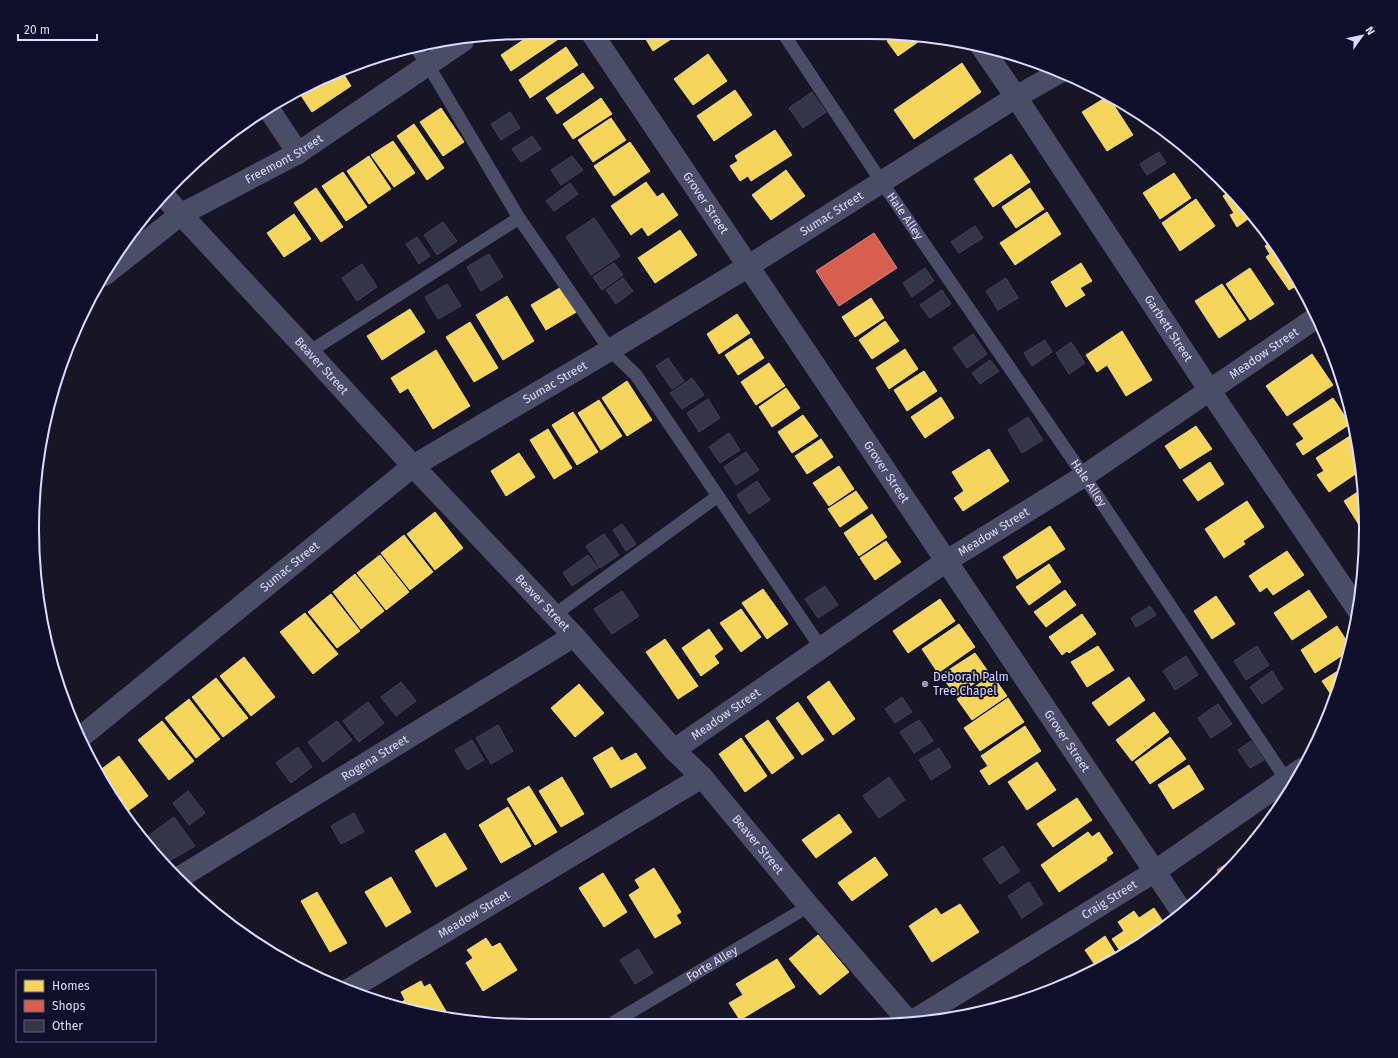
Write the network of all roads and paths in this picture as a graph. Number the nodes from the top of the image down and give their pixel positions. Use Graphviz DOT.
graph roads {
  1 [pos="595,39"];
  2 [pos="787,39"];
  3 [pos="459,44"];
  4 [pos="418,52"];
  5 [pos="986,53"];
  6 [pos="428,66"];
  7 [pos="1055,75"];
  8 [pos="1016,97"];
  9 [pos="271,113"];
  10 [pos="298,153"];
  11 [pos="881,181"];
  12 [pos="167,200"];
  13 [pos="180,215"];
  14 [pos="518,218"];
  15 [pos="117,265"];
  16 [pos="747,267"];
  17 [pos="1312,320"];
  18 [pos="610,350"];
  19 [pos="309,352"];
  20 [pos="1210,391"];
  21 [pos="413,466"];
  22 [pos="1084,476"];
  23 [pos="718,496"];
  24 [pos="945,562"];
  25 [pos="1353,603"];
  26 [pos="554,615"];
  27 [pos="574,636"];
  28 [pos="821,648"];
  29 [pos="84,734"];
  30 [pos="674,750"];
  31 [pos="702,777"];
  32 [pos="1291,777"];
  33 [pos="1288,783"];
  34 [pos="1154,872"];
  35 [pos="183,875"];
  36 [pos="809,906"];
  37 [pos="1179,908"];
  38 [pos="354,987"];
  39 [pos="919,1016"];
  40 [pos="906,1018"];
  41 [pos="619,1019"];
  1 -- 16 [label="street, Grover Street"];
  2 -- 11 [label="lane, Hale Alley"];
  3 -- 6 [label="street, Freemont Street"];
  4 -- 6 [label="lane"];
  5 -- 8 [label="street, Garbett Street"];
  6 -- 10 [label="street, Freemont Street"];
  6 -- 14 [label="lane"];
  7 -- 8 [label="street, Sumac Street"];
  8 -- 11 [label="street, Sumac Street"];
  8 -- 20 [label="street, Garbett Street"];
  9 -- 10 [label="street"];
  10 -- 13 [label="street, Freemont Street"];
  11 -- 16 [label="street, Sumac Street"];
  11 -- 22 [label="lane, Hale Alley"];
  12 -- 13 [label="street, Beaver Street"];
  13 -- 15 [label="street, Freemont Street"];
  13 -- 19 [label="street, Beaver Street"];
  14 -- 18 [label="lane"];
  14 -- 19 [label="lane"];
  16 -- 18 [label="street, Sumac Street"];
  16 -- 24 [label="street, Grover Street"];
  17 -- 20 [label="street, Meadow Street"];
  18 -- 21 [label="street, Sumac Street"];
  18 -- 23 [label="lane"];
  19 -- 21 [label="street, Beaver Street"];
  20 -- 22 [label="street, Meadow Street"];
  20 -- 25 [label="street, Garbett Street"];
  21 -- 26 [label="street, Beaver Street"];
  21 -- 29 [label="street, Sumac Street"];
  22 -- 24 [label="street, Meadow Street"];
  22 -- 32 [label="lane, Hale Alley"];
  23 -- 26 [label="lane"];
  23 -- 28 [label="lane"];
  24 -- 28 [label="street, Meadow Street"];
  24 -- 34 [label="street, Grover Street"];
  26 -- 27 [label="street, Beaver Street"];
  27 -- 30 [label="street, Beaver Street"];
  27 -- 35 [label="street, Rogena Street"];
  28 -- 30 [label="street, Meadow Street"];
  30 -- 31 [label="street, Beaver Street"];
  31 -- 36 [label="street, Beaver Street"];
  31 -- 38 [label="street, Meadow Street"];
  33 -- 34 [label="street, Craig Street"];
  34 -- 37 [label="street, Grover Street"];
  34 -- 39 [label="street, Craig Street"];
  36 -- 40 [label="street, Beaver Street"];
  36 -- 41 [label="lane, Forte Alley"];
}
